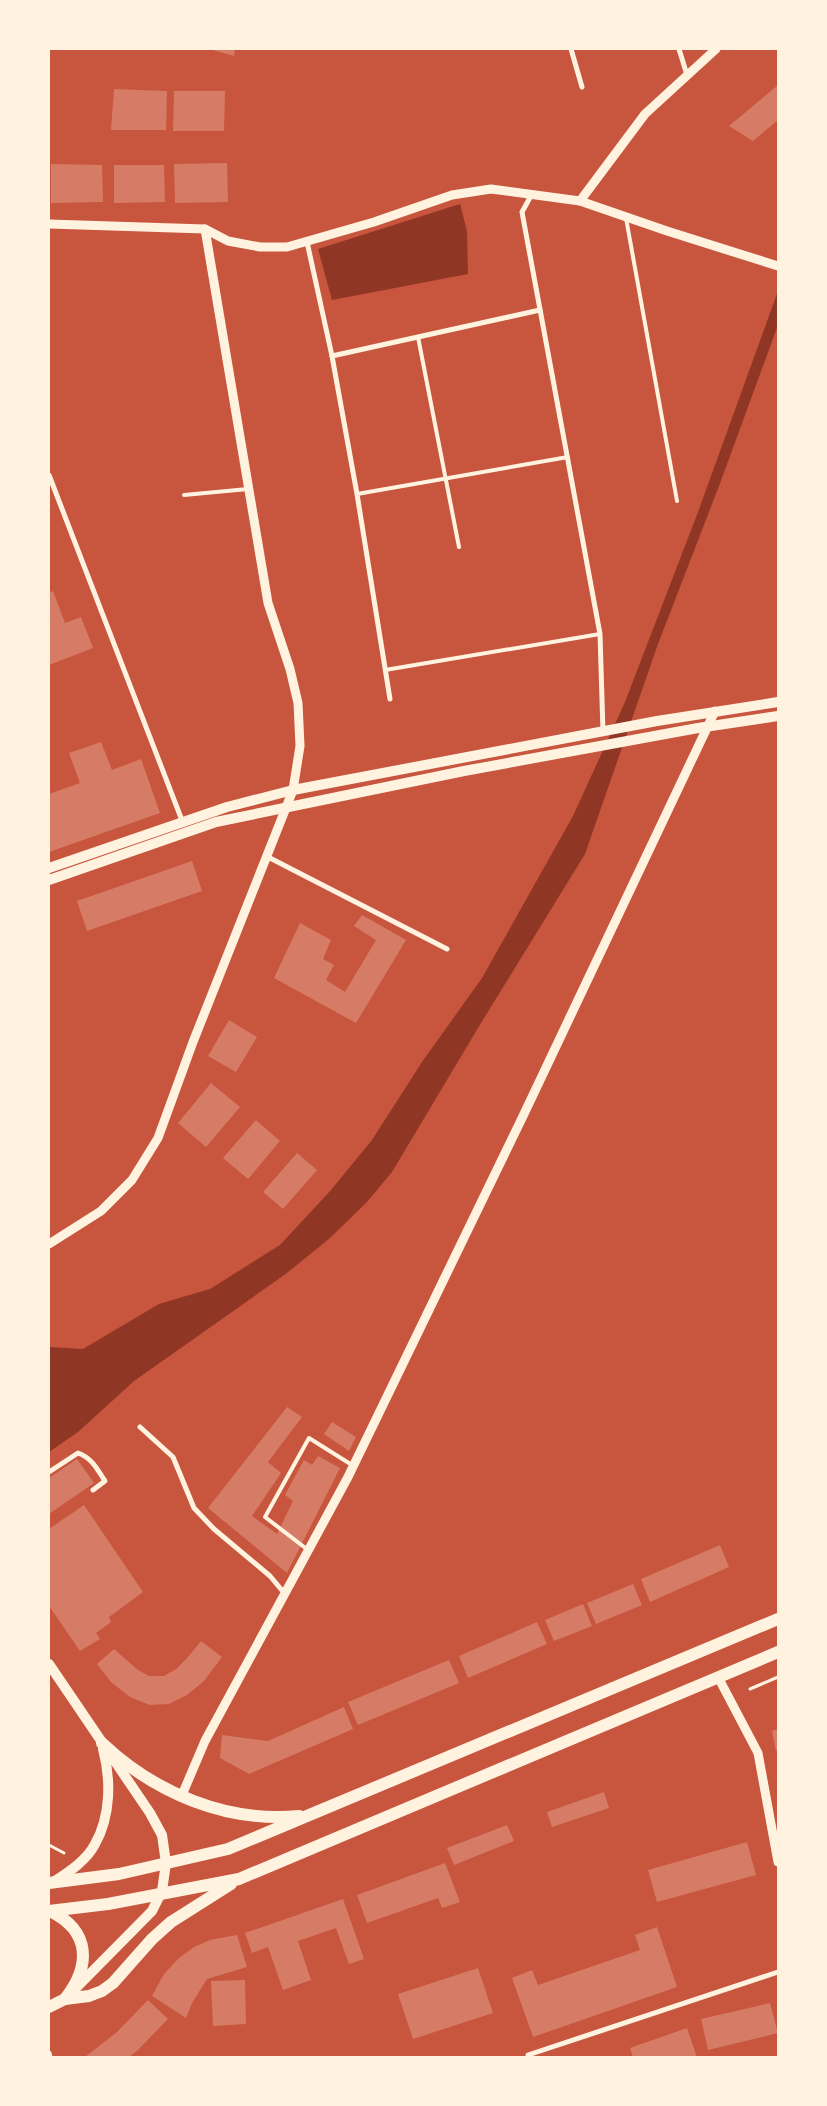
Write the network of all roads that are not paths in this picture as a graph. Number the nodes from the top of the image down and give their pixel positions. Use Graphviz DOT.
graph roads {
  1 [pos="571,49"];
  2 [pos="679,49"];
  3 [pos="716,49"];
  4 [pos="687,74"];
  5 [pos="582,87"];
  6 [pos="532,194"];
  7 [pos="580,201"];
  8 [pos="626,218"];
  9 [pos="49,224"];
  10 [pos="204,229"];
  11 [pos="307,242"];
  12 [pos="778,266"];
  13 [pos="540,310"];
  14 [pos="418,337"];
  15 [pos="332,356"];
  16 [pos="568,457"];
  17 [pos="49,475"];
  18 [pos="248,489"];
  19 [pos="357,494"];
  20 [pos="184,495"];
  21 [pos="677,501"];
  22 [pos="459,547"];
  23 [pos="600,634"];
  24 [pos="385,670"];
  25 [pos="390,700"];
  26 [pos="778,702"];
  27 [pos="715,711"];
  28 [pos="778,716"];
  29 [pos="708,726"];
  30 [pos="603,732"];
  31 [pos="293,790"];
  32 [pos="288,807"];
  33 [pos="183,822"];
  34 [pos="186,833"];
  35 [pos="266,856"];
  36 [pos="49,868"];
  37 [pos="49,880"];
  38 [pos="447,949"];
  39 [pos="49,1244"];
  40 [pos="140,1427"];
  41 [pos="354,1466"];
  42 [pos="49,1472"];
  43 [pos="93,1490"];
  44 [pos="308,1551"];
  45 [pos="285,1594"];
  46 [pos="778,1619"];
  47 [pos="778,1652"];
  48 [pos="49,1664"];
  49 [pos="718,1677"];
  50 [pos="102,1743"];
  51 [pos="182,1795"];
  52 [pos="312,1814"];
  53 [pos="778,1862"];
  54 [pos="166,1863"];
  55 [pos="239,1879"];
  56 [pos="50,1883"];
  57 [pos="161,1894"];
  58 [pos="50,1911"];
  59 [pos="778,1972"];
  60 [pos="65,1999"];
  61 [pos="49,2007"];
  62 [pos="49,2053"];
  63 [pos="528,2055"];
  64 [pos="50,2057"];
  1 -- 5 [label="street"];
  2 -- 4 [label="street"];
  3 -- 4 [label="street"];
  4 -- 7 [label="street"];
  6 -- 7 [label="street"];
  6 -- 11 [label="street"];
  6 -- 13 [label="street"];
  7 -- 8 [label="street"];
  8 -- 12 [label="street"];
  8 -- 21 [label="lane"];
  9 -- 10 [label="street"];
  10 -- 11 [label="street"];
  10 -- 18 [label="street"];
  11 -- 15 [label="street"];
  13 -- 14 [label="street"];
  13 -- 16 [label="street"];
  14 -- 15 [label="street"];
  14 -- 22 [label="lane"];
  15 -- 19 [label="street"];
  16 -- 19 [label="lane"];
  16 -- 23 [label="street"];
  17 -- 33 [label="street"];
  18 -- 20 [label="lane"];
  18 -- 31 [label="street"];
  19 -- 24 [label="street"];
  23 -- 24 [label="lane"];
  23 -- 30 [label="street"];
  24 -- 25 [label="street"];
  26 -- 27 [label="main road"];
  27 -- 29 [label="street"];
  27 -- 30 [label="main road"];
  28 -- 29 [label="main road"];
  29 -- 32 [label="main road"];
  29 -- 41 [label="street"];
  30 -- 31 [label="main road"];
  31 -- 32 [label="street"];
  31 -- 33 [label="main road"];
  32 -- 34 [label="main road"];
  32 -- 35 [label="street"];
  33 -- 34 [label="street"];
  33 -- 36 [label="main road"];
  34 -- 37 [label="main road"];
  35 -- 38 [label="street"];
  35 -- 39 [label="street"];
  40 -- 45 [label="street"];
  41 -- 44 [label="street"];
  41 -- 44 [label="lane"];
  42 -- 43 [label="street"];
  44 -- 45 [label="street"];
  45 -- 51 [label="street"];
  46 -- 52 [label="main road"];
  47 -- 49 [label="main road"];
  48 -- 50 [label="main road"];
  49 -- 53 [label="street"];
  49 -- 55 [label="main road"];
  50 -- 51 [label="main road"];
  50 -- 54 [label="main road"];
  50 -- 56 [label="main road"];
  51 -- 52 [label="main road"];
  52 -- 54 [label="main road"];
  54 -- 56 [label="main road"];
  54 -- 57 [label="main road"];
  55 -- 57 [label="main road"];
  55 -- 60 [label="main road"];
  57 -- 58 [label="main road"];
  57 -- 60 [label="main road"];
  58 -- 60 [label="main road"];
  59 -- 63 [label="street"];
  60 -- 61 [label="main road"];
  62 -- 64 [label="street"];
}
